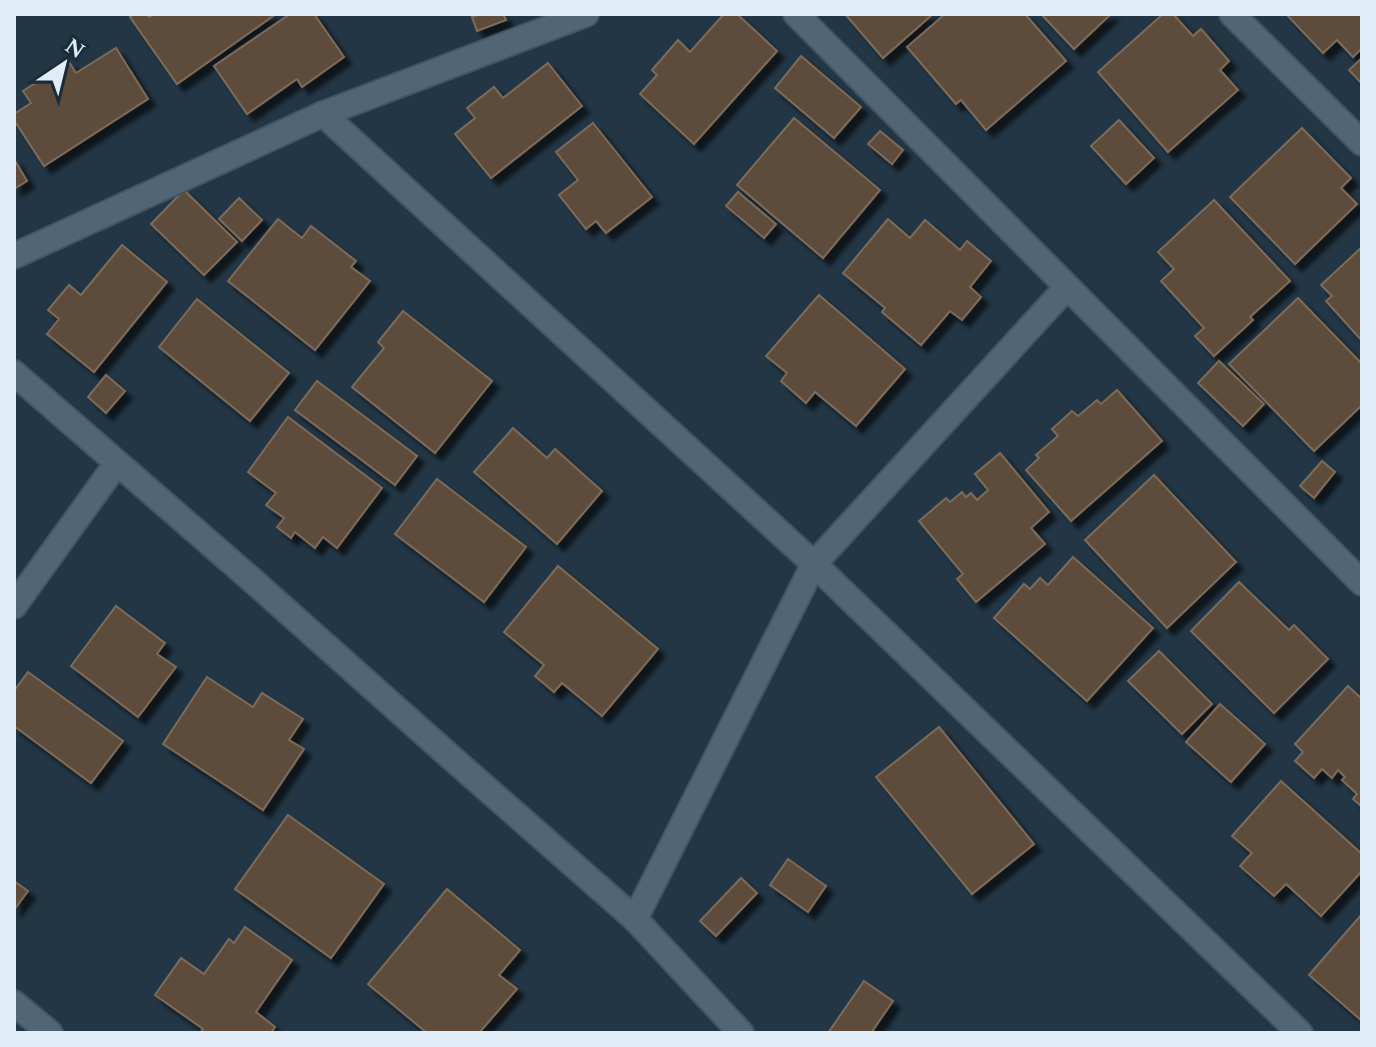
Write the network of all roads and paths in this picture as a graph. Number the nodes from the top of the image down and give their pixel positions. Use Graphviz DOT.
graph roads {
  1 [pos="586,14"];
  2 [pos="796,14"];
  3 [pos="1232,14"];
  4 [pos="323,114"];
  5 [pos="1362,143"];
  6 [pos="14,256"];
  7 [pos="1067,287"];
  8 [pos="14,373"];
  9 [pos="117,463"];
  10 [pos="814,564"];
  11 [pos="1362,583"];
  12 [pos="14,606"];
  13 [pos="635,919"];
  14 [pos="14,1003"];
  15 [pos="50,1033"];
  16 [pos="741,1033"];
  17 [pos="1300,1033"];
  1 -- 4 [label="street"];
  2 -- 7 [label="street"];
  3 -- 5 [label="street"];
  4 -- 6 [label="street"];
  4 -- 10 [label="street"];
  7 -- 10 [label="street"];
  7 -- 11 [label="street"];
  8 -- 9 [label="street"];
  9 -- 12 [label="street"];
  9 -- 13 [label="street"];
  10 -- 13 [label="street"];
  10 -- 17 [label="street"];
  13 -- 16 [label="street"];
  14 -- 15 [label="street"];
}
